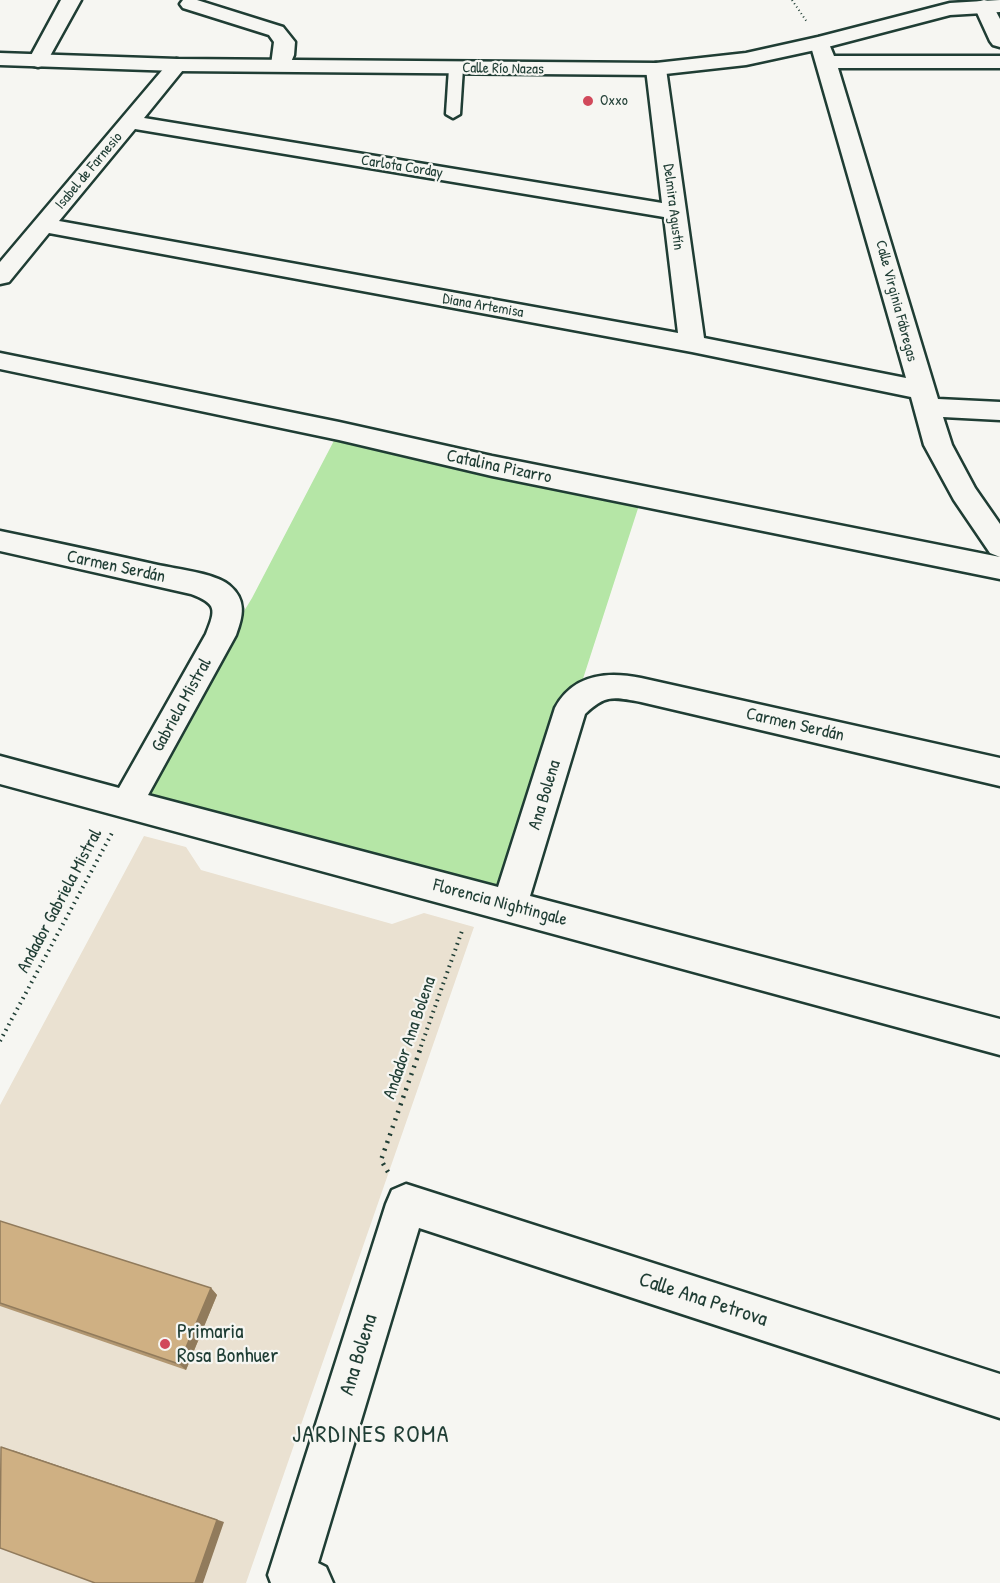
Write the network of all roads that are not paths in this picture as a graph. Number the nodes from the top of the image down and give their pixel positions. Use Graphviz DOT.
graph roads {
  1 [pos="71,0"];
  2 [pos="190,4"];
  3 [pos="992,6"];
  4 [pos="1000,41"];
  5 [pos="823,53"];
  6 [pos="0,60"];
  7 [pos="38,61"];
  8 [pos="1000,62"];
  9 [pos="177,65"];
  10 [pos="281,65"];
  11 [pos="456,68"];
  12 [pos="656,69"];
  13 [pos="453,114"];
  14 [pos="130,122"];
  15 [pos="673,212"];
  16 [pos="44,225"];
  17 [pos="0,277"];
  18 [pos="692,344"];
  19 [pos="0,361"];
  20 [pos="923,399"];
  21 [pos="1000,411"];
  22 [pos="0,541"];
  23 [pos="1000,546"];
  24 [pos="1000,568"];
  25 [pos="227,603"];
  26 [pos="589,691"];
  27 [pos="0,770"];
  28 [pos="1000,772"];
  29 [pos="126,805"];
  30 [pos="510,905"];
  31 [pos="1000,1037"];
  32 [pos="406,1204"];
  33 [pos="1000,1396"];
  34 [pos="301,1579"];
  1 -- 7 [label="street"];
  2 -- 10 [label="street"];
  3 -- 4 [label="street"];
  3 -- 5 [label="street, Calle Río Nazas"];
  5 -- 8 [label="street"];
  5 -- 12 [label="street, Calle Río Nazas"];
  5 -- 20 [label="street, Calle Virginia Fábregas"];
  6 -- 7 [label="street, Calle Río Nazas"];
  7 -- 9 [label="street, Calle Río Nazas"];
  9 -- 10 [label="street, Calle Río Nazas"];
  9 -- 14 [label="street, Isabel de Farnesio"];
  10 -- 11 [label="street, Calle Río Nazas"];
  11 -- 12 [label="street, Calle Río Nazas"];
  11 -- 13 [label="lane"];
  12 -- 15 [label="street, Delmira Agustín"];
  14 -- 15 [label="street, Carlota Corday"];
  14 -- 16 [label="street, Isabel de Farnesio"];
  15 -- 18 [label="street, Delmira Agustín"];
  16 -- 17 [label="street, Isabel de Farnesio"];
  16 -- 18 [label="street, Diana Artemisa"];
  18 -- 20 [label="street, Diana Artemisa"];
  19 -- 24 [label="street, Catalina Pizarro"];
  20 -- 21 [label="street, Diana Artemisa"];
  20 -- 23 [label="street, Calle Virginia Fábregas"];
  22 -- 25 [label="street, Carmen Serdán"];
  25 -- 29 [label="street, Gabriela Mistral"];
  26 -- 28 [label="street, Carmen Serdán"];
  26 -- 30 [label="street, Ana Bolena"];
  27 -- 29 [label="street, Florencia Nightingale"];
  29 -- 30 [label="street, Florencia Nightingale"];
  30 -- 31 [label="street, Florencia Nightingale"];
  32 -- 33 [label="street, Calle Ana Petrova"];
  32 -- 34 [label="street, Ana Bolena"];
}
